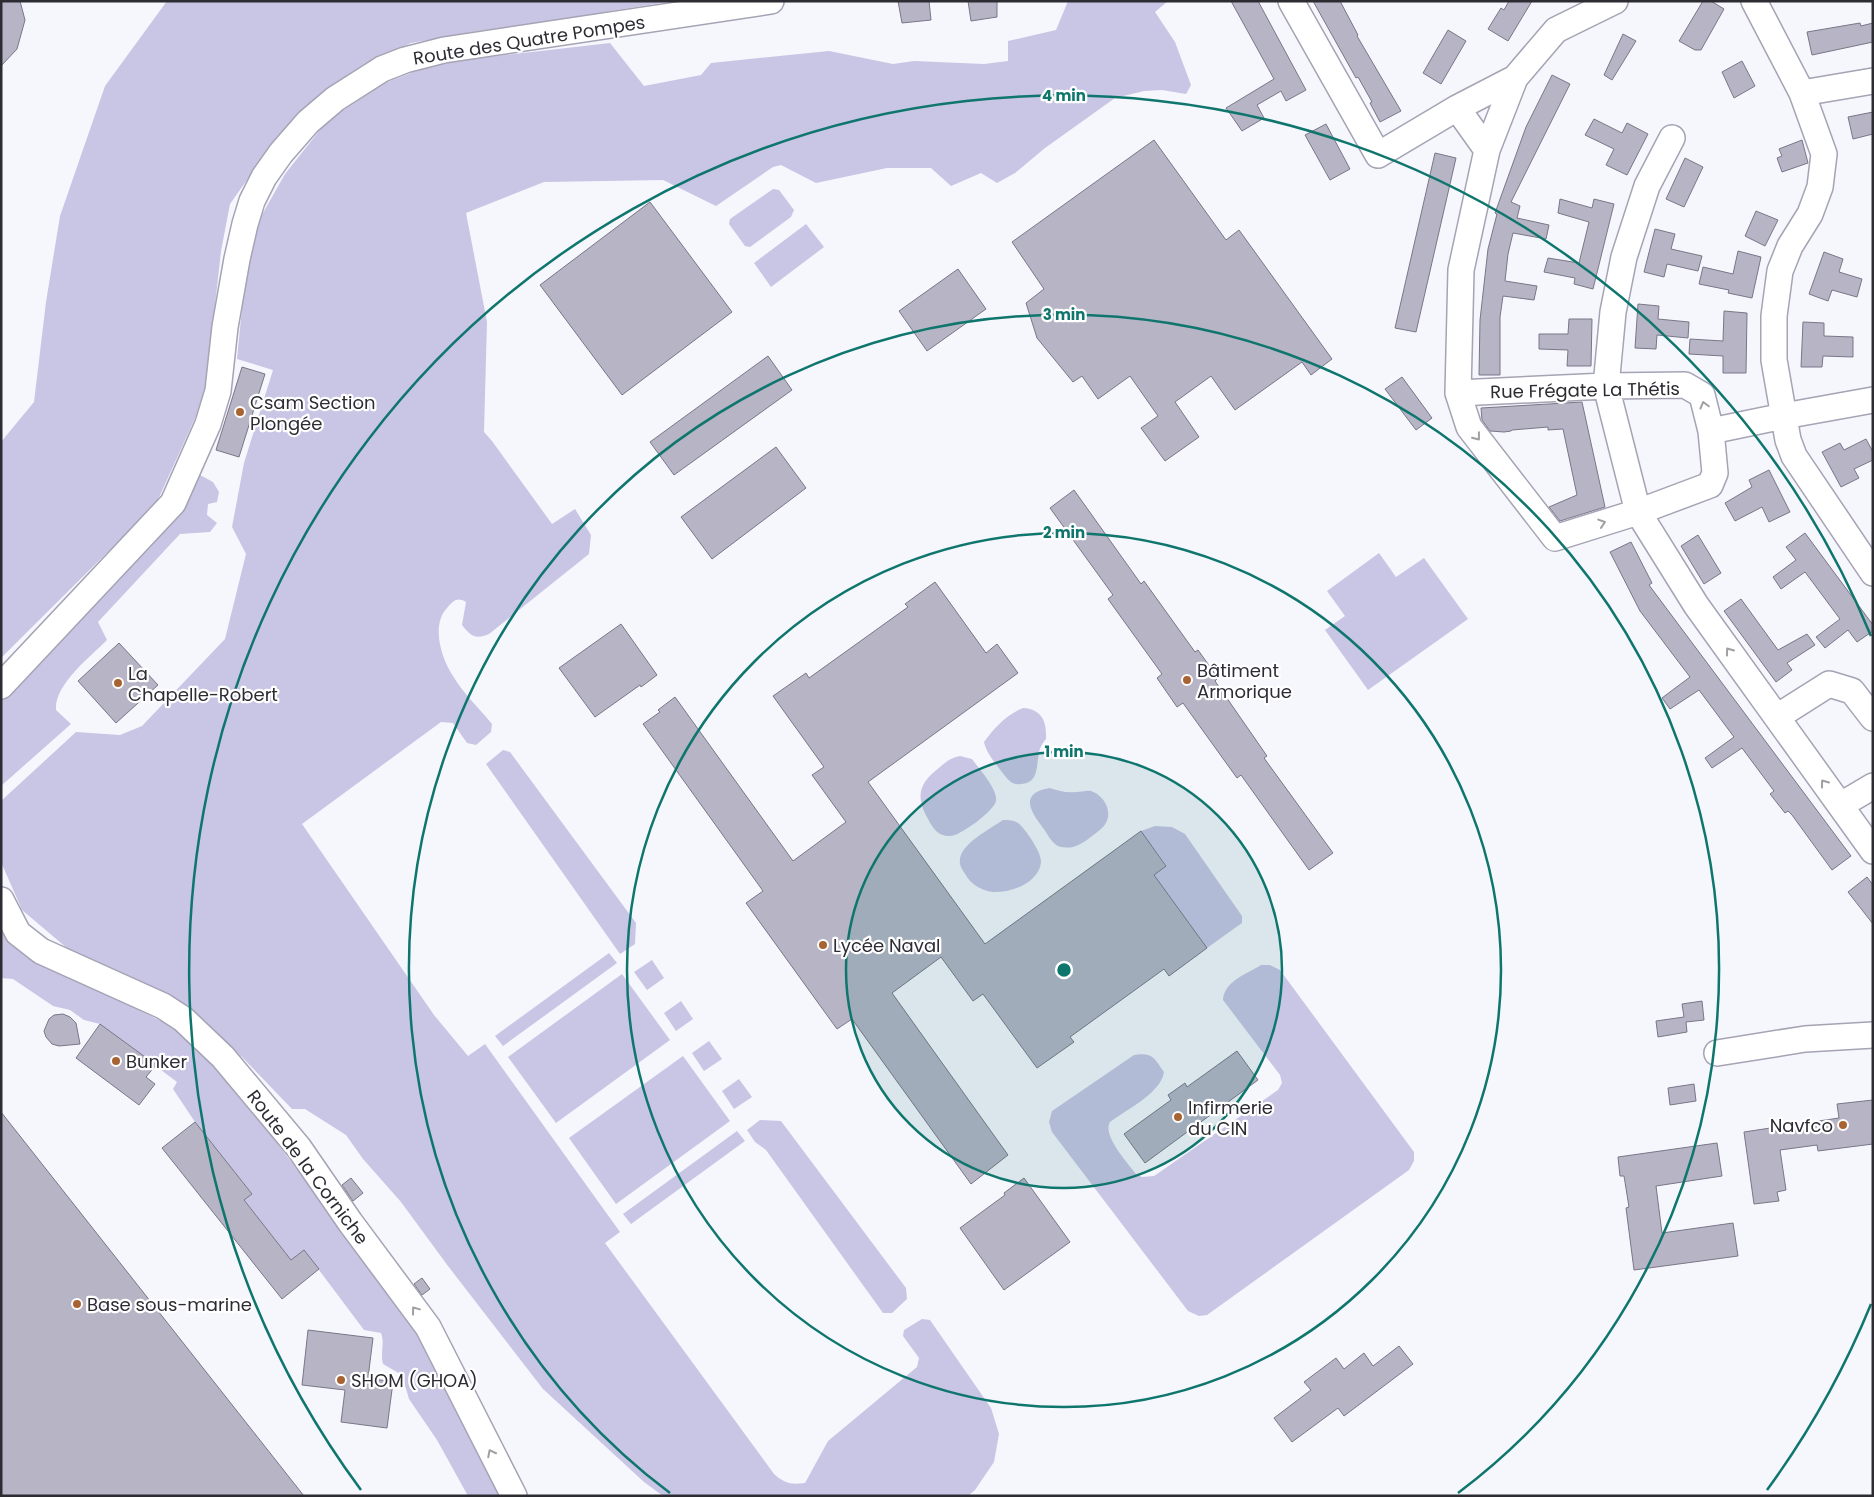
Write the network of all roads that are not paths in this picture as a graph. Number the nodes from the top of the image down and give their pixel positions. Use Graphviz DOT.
graph roads {
  1 [pos="771,1"];
  2 [pos="1291,1"];
  3 [pos="1615,1"];
  4 [pos="1754,1"];
  5 [pos="1516,78"];
  6 [pos="1873,80"];
  7 [pos="1802,93"];
  8 [pos="1457,108"];
  9 [pos="1672,138"];
  10 [pos="1487,150"];
  11 [pos="1606,386"];
  12 [pos="1458,393"];
  13 [pos="1873,400"];
  14 [pos="1784,416"];
  15 [pos="1711,431"];
  16 [pos="1638,512"];
  17 [pos="1873,573"];
  18 [pos="1,686"];
  19 [pos="1777,717"];
  20 [pos="1873,718"];
  21 [pos="1873,786"];
  22 [pos="1840,806"];
  23 [pos="1873,851"];
  24 [pos="1,900"];
  25 [pos="1873,1035"];
  26 [pos="1718,1053"];
  27 [pos="514,1496"];
  1 -- 18 [label="street, Route des Quatre Pompes"];
  2 -- 8 [label="street"];
  3 -- 5 [label="street"];
  4 -- 7 [label="street"];
  5 -- 8 [label="street"];
  5 -- 10 [label="street"];
  6 -- 7 [label="street"];
  7 -- 14 [label="street"];
  8 -- 10 [label="street"];
  9 -- 11 [label="street"];
  10 -- 12 [label="street"];
  11 -- 12 [label="street, Rue Frégate La Thétis"];
  15 -- 11 [label="street, Rue Frégate La Thétis, one-way"];
  11 -- 16 [label="street"];
  12 -- 16 [label="street, Rue Frégate La Thétis, one-way"];
  13 -- 14 [label="street"];
  14 -- 15 [label="street"];
  14 -- 17 [label="street"];
  15 -- 16 [label="street, Rue Frégate La Thétis"];
  19 -- 16 [label="street, one-way"];
  19 -- 20 [label="street"];
  22 -- 19 [label="street, one-way"];
  21 -- 22 [label="street"];
  22 -- 23 [label="street"];
  27 -- 24 [label="street, Route de la Corniche, one-way"];
  25 -- 26 [label="street"];
}
